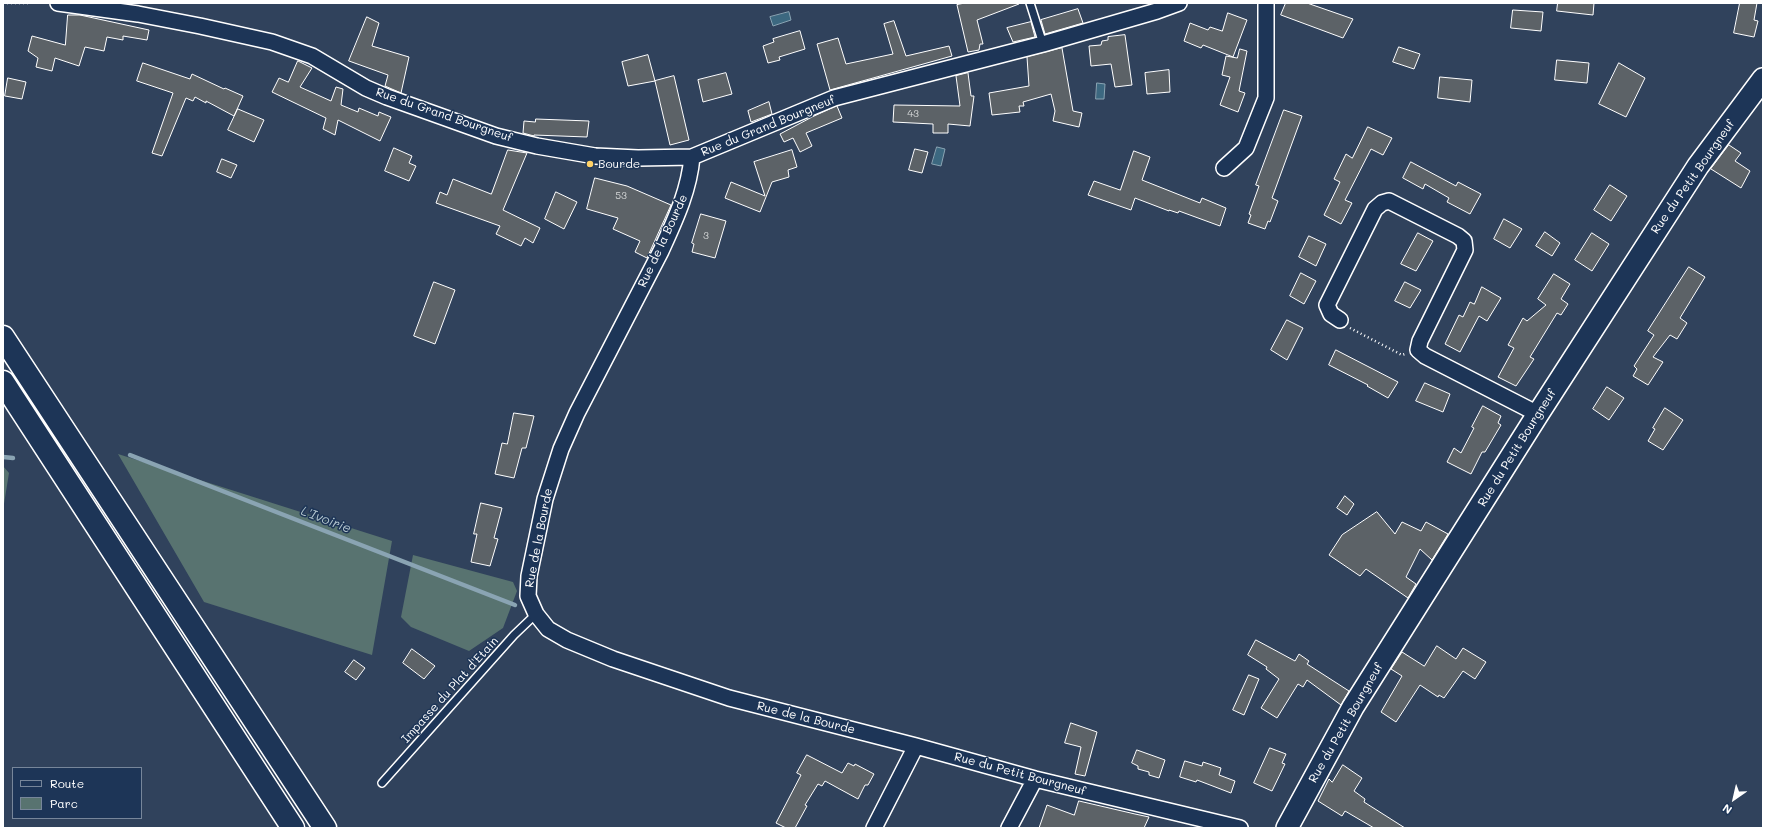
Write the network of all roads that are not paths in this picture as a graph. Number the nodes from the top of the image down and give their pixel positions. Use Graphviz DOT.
graph roads {
  1 [pos="58,3"];
  2 [pos="1030,3"];
  3 [pos="1266,3"];
  4 [pos="1172,4"];
  5 [pos="1043,44"];
  6 [pos="1763,79"];
  7 [pos="692,157"];
  8 [pos="1224,168"];
  9 [pos="1340,320"];
  10 [pos="3,337"];
  11 [pos="3,382"];
  12 [pos="1538,414"];
  13 [pos="536,614"];
  14 [pos="916,746"];
  15 [pos="1035,779"];
  16 [pos="382,783"];
  17 [pos="293,828"];
  18 [pos="324,828"];
  19 [pos="874,828"];
  20 [pos="1009,828"];
  21 [pos="1240,828"];
  22 [pos="1287,828"];
  1 -- 7 [label="street, Rue du Grand Bourgneuf"];
  2 -- 5 [label="lane"];
  3 -- 8 [label="street"];
  4 -- 5 [label="street, Rue du Grand Bourgneuf"];
  5 -- 7 [label="street, Rue du Grand Bourgneuf"];
  6 -- 12 [label="street, Rue du Petit Bourgneuf"];
  7 -- 13 [label="street, Rue de la Bourde"];
  9 -- 12 [label="street"];
  10 -- 18 [label="highway"];
  11 -- 17 [label="highway"];
  12 -- 22 [label="street, Rue du Petit Bourgneuf"];
  13 -- 14 [label="street, Rue de la Bourde"];
  13 -- 16 [label="lane, Impasse du Plat d'Etain"];
  14 -- 15 [label="street, Rue du Petit Bourgneuf"];
  14 -- 19 [label="street"];
  15 -- 20 [label="street"];
  15 -- 21 [label="street, Rue du Petit Bourgneuf"];
}
